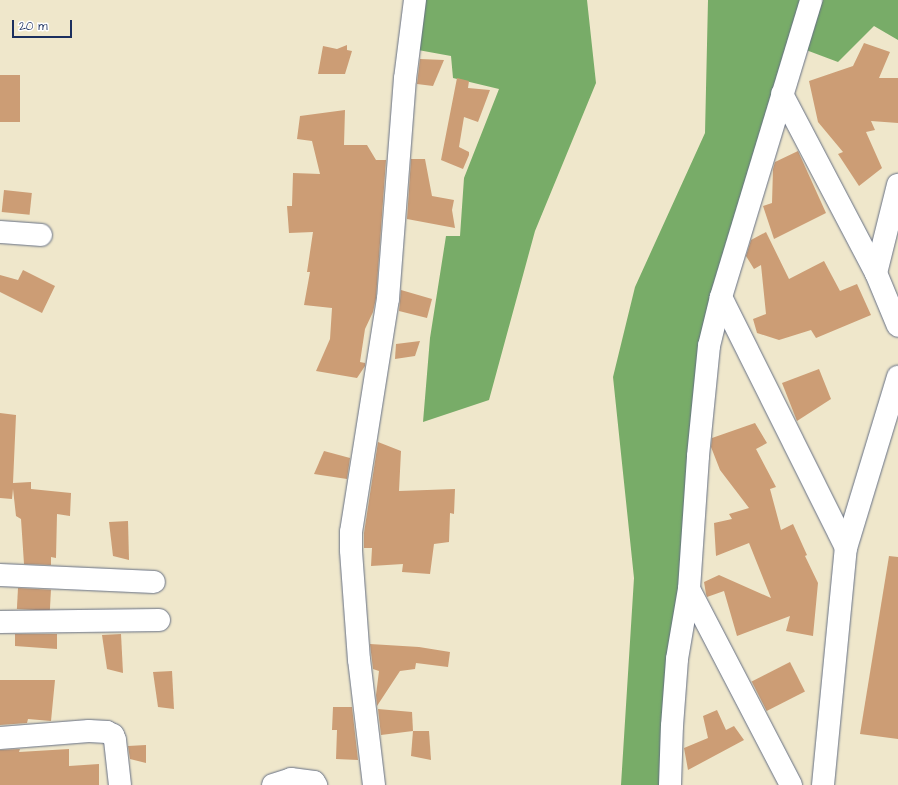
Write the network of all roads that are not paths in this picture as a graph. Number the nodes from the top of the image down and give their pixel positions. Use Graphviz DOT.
graph roads {
  1 [pos="415,0"];
  2 [pos="811,0"];
  3 [pos="782,94"];
  4 [pos="898,185"];
  5 [pos="0,232"];
  6 [pos="41,235"];
  7 [pos="876,273"];
  8 [pos="721,297"];
  9 [pos="898,326"];
  10 [pos="898,377"];
  11 [pos="846,548"];
  12 [pos="0,575"];
  13 [pos="154,582"];
  14 [pos="689,589"];
  15 [pos="159,620"];
  16 [pos="0,622"];
  17 [pos="0,738"];
  18 [pos="120,785"];
  19 [pos="274,785"];
  20 [pos="316,785"];
  21 [pos="374,785"];
  22 [pos="670,785"];
  23 [pos="791,785"];
  24 [pos="823,785"];
  1 -- 21 [label="street"];
  2 -- 3 [label="street"];
  3 -- 7 [label="street"];
  3 -- 8 [label="street"];
  4 -- 7 [label="street"];
  5 -- 6 [label="street"];
  7 -- 9 [label="street"];
  8 -- 11 [label="street"];
  8 -- 14 [label="street"];
  10 -- 11 [label="street"];
  11 -- 24 [label="street"];
  12 -- 13 [label="street"];
  14 -- 22 [label="street"];
  14 -- 23 [label="street"];
  15 -- 16 [label="street"];
  17 -- 18 [label="street"];
  19 -- 20 [label="street"];
}
